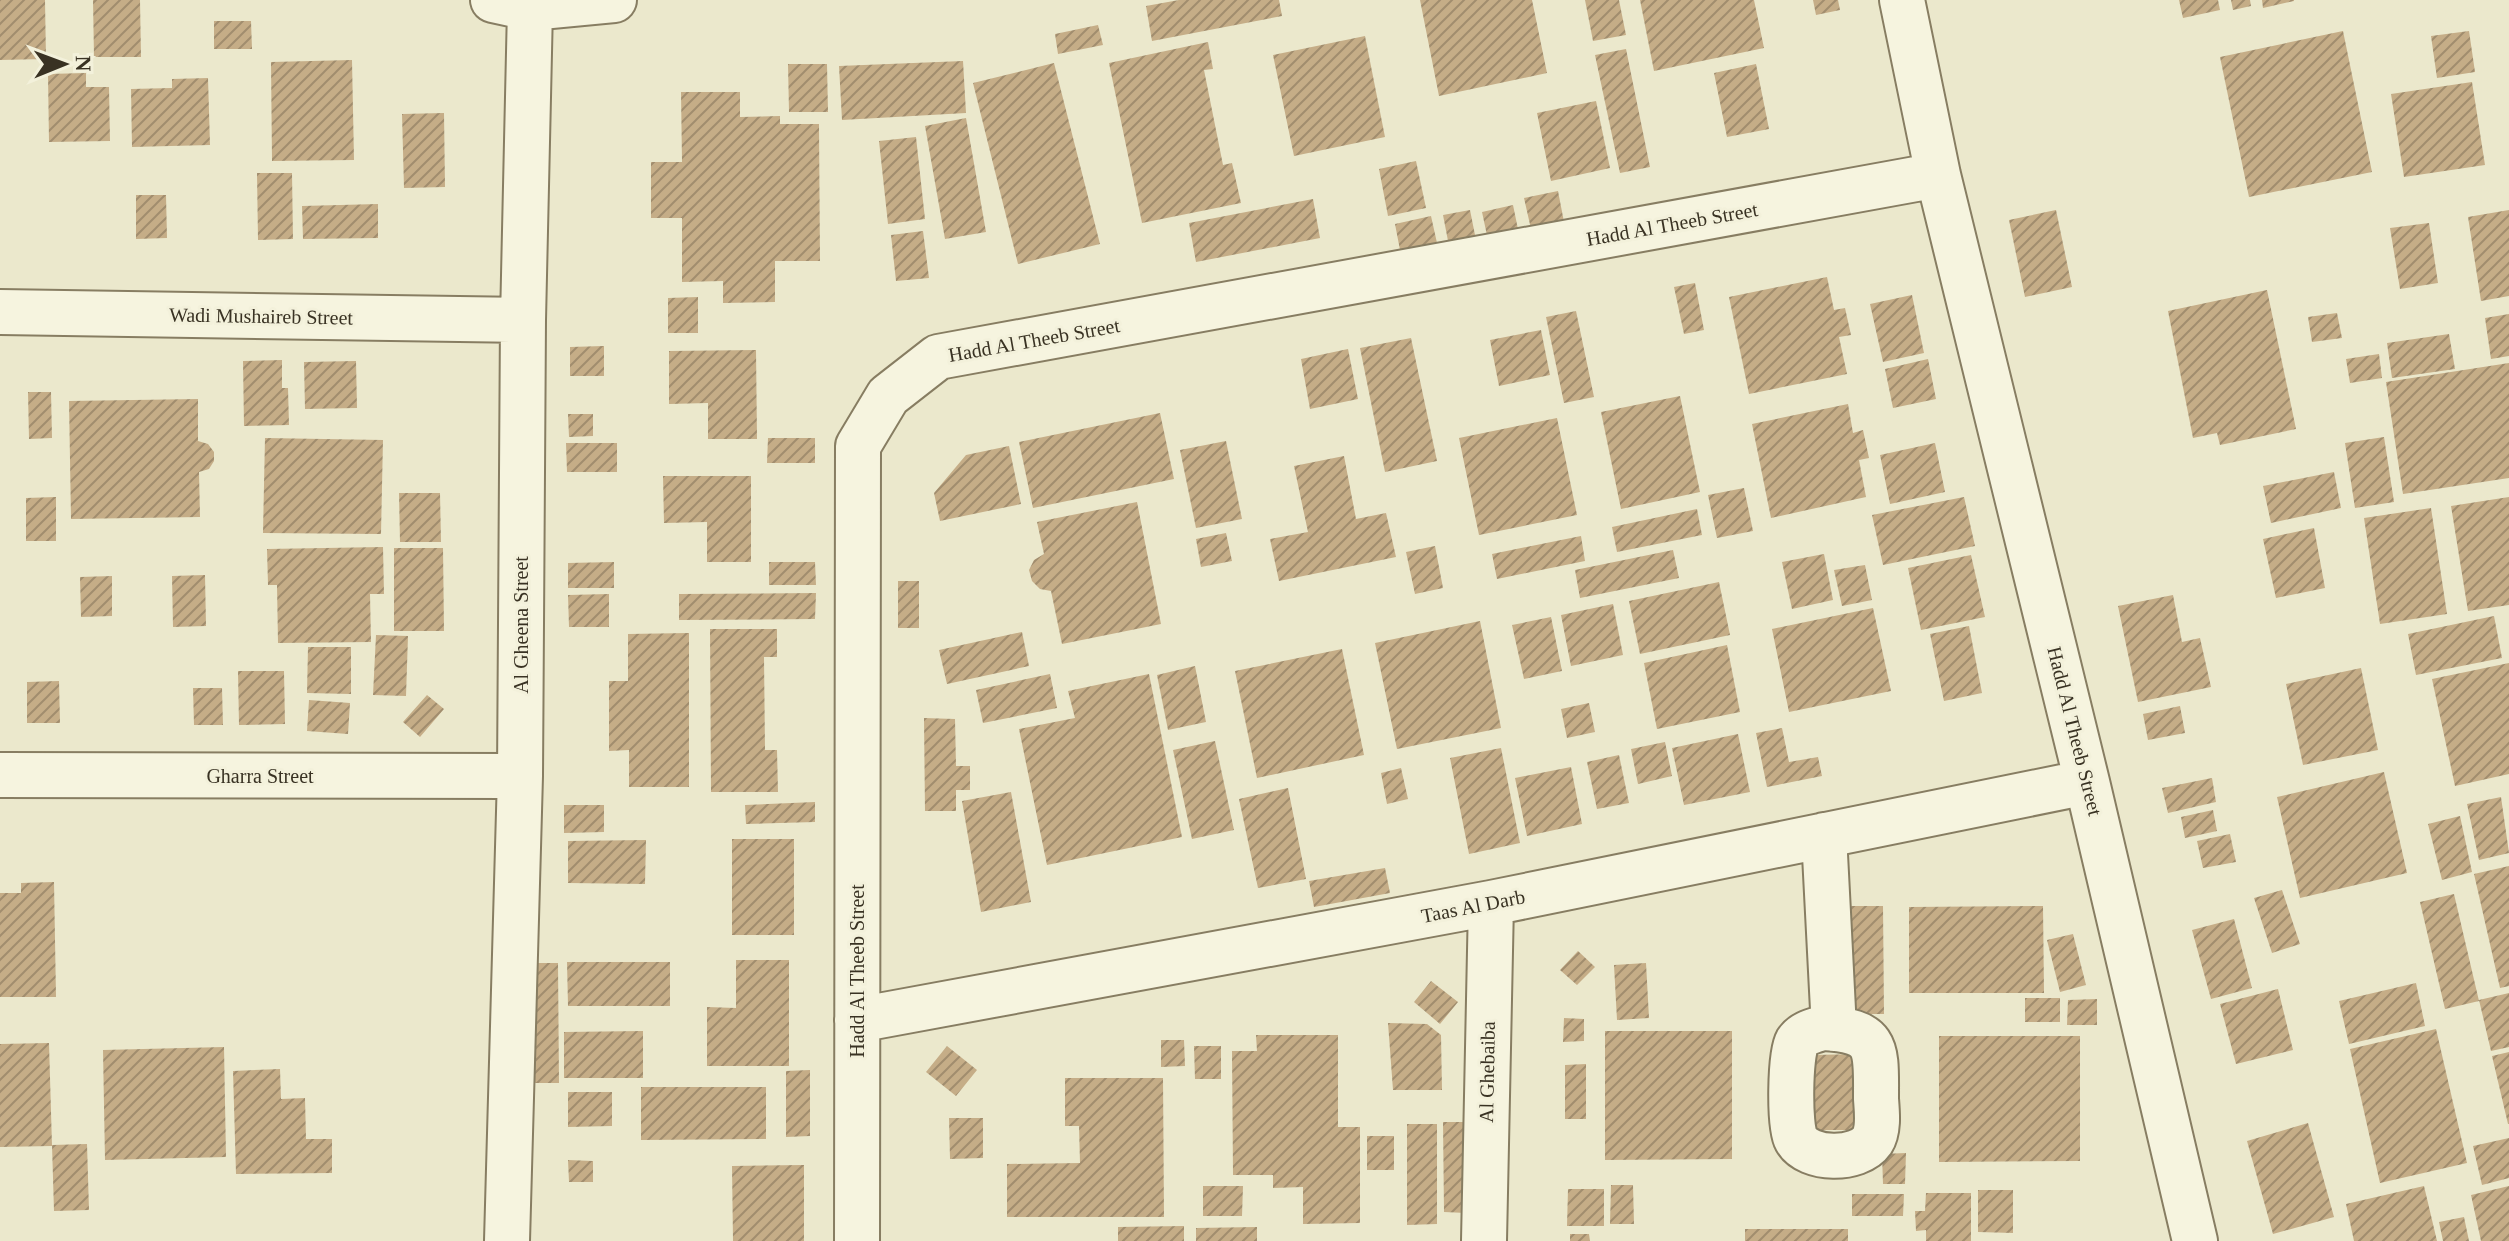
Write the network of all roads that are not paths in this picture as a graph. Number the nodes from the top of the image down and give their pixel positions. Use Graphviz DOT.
graph roads {
  1 [pos="614,0"];
  2 [pos="1902,0"];
  3 [pos="512,4"];
  4 [pos="1938,175"];
  5 [pos="0,312"];
  6 [pos="523,320"];
  7 [pos="0,775"];
  8 [pos="520,776"];
  9 [pos="2087,782"];
  10 [pos="1824,835"];
  11 [pos="1491,903"];
  12 [pos="857,1020"];
  13 [pos="1834,1029"];
  14 [pos="507,1241"];
  15 [pos="857,1241"];
  16 [pos="1484,1241"];
  17 [pos="2195,1241"];
  1 -- 3 [label="street"];
  2 -- 4 [label="street, Hadd Al Theeb Street"];
  3 -- 6 [label="street, Al Gheena Street"];
  4 -- 9 [label="street, Hadd Al Theeb Street"];
  4 -- 12 [label="street, Hadd Al Theeb Street"];
  5 -- 6 [label="street, Wadi Mushaireb Street"];
  6 -- 8 [label="street, Al Gheena Street"];
  7 -- 8 [label="street, Gharra Street"];
  8 -- 14 [label="street, Al Gheena Street"];
  9 -- 10 [label="street, Taas Al Darb"];
  9 -- 17 [label="street, Hadd Al Theeb Street"];
  10 -- 11 [label="street, Taas Al Darb"];
  10 -- 13 [label="street"];
  11 -- 12 [label="street, Taas Al Darb"];
  11 -- 16 [label="street, Al Ghebaiba"];
  12 -- 15 [label="street, Hadd Al Theeb Street"];
}
